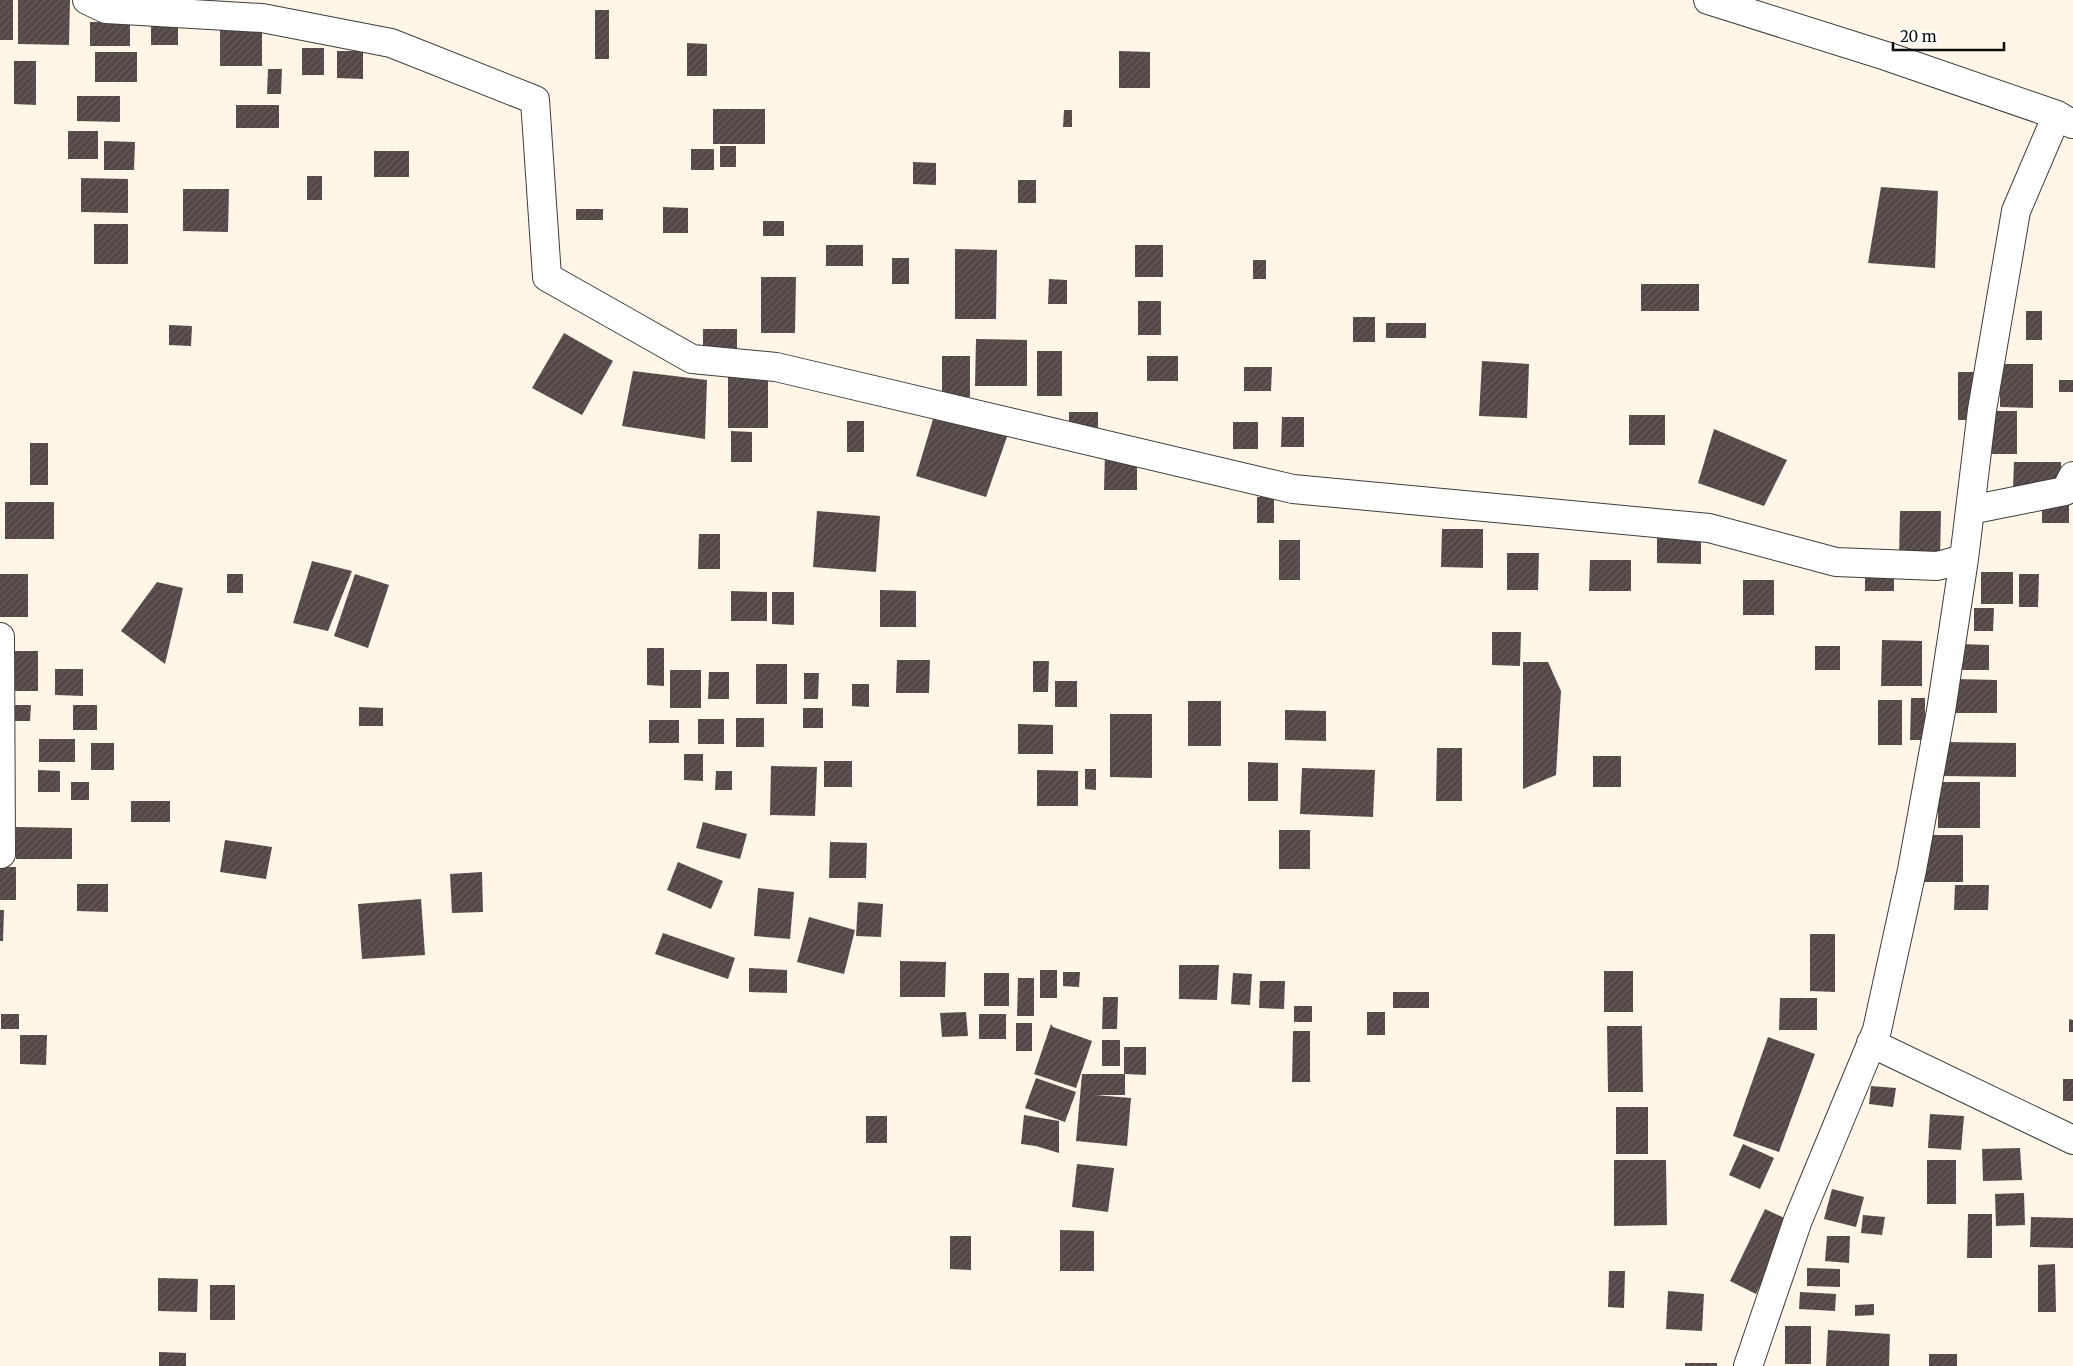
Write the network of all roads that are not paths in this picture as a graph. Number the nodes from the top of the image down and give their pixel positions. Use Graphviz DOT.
graph roads {
  1 [pos="87,0"];
  2 [pos="1708,0"];
  3 [pos="2065,120"];
  4 [pos="2073,476"];
  5 [pos="1970,510"];
  6 [pos="1964,559"];
  7 [pos="0,637"];
  8 [pos="1,854"];
  9 [pos="1871,1044"];
  10 [pos="2073,1140"];
  11 [pos="1748,1366"];
  1 -- 6 [label="street"];
  2 -- 3 [label="street"];
  3 -- 5 [label="street"];
  4 -- 5 [label="street"];
  5 -- 6 [label="street"];
  6 -- 9 [label="street"];
  7 -- 8 [label="street"];
  9 -- 10 [label="street"];
  9 -- 11 [label="street"];
}
